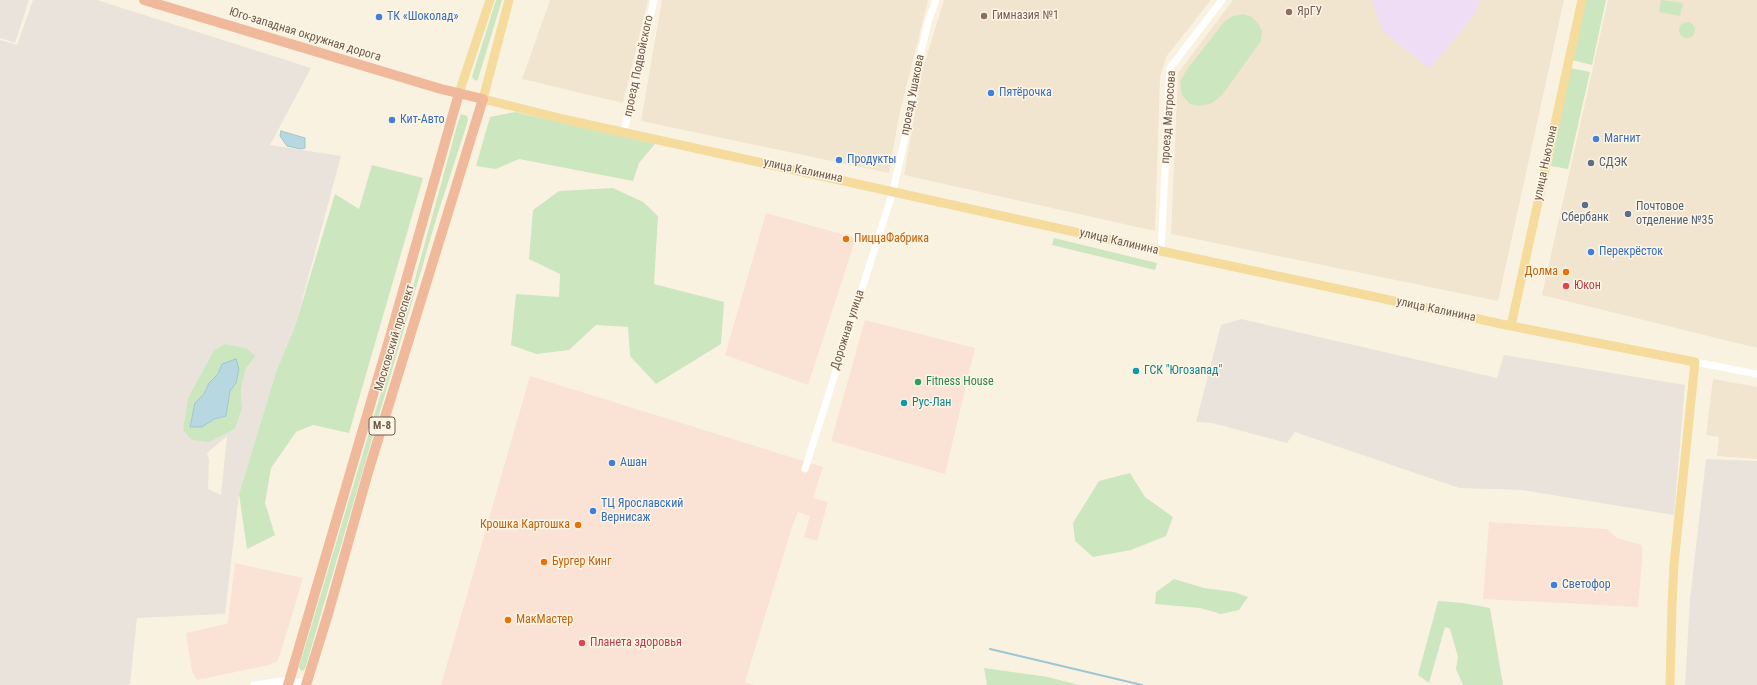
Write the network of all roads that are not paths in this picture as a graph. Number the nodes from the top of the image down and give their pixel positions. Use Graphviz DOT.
graph roads {
  1 [pos="144,0"];
  2 [pos="490,0"];
  3 [pos="509,0"];
  4 [pos="654,0"];
  5 [pos="936,0"];
  6 [pos="1222,0"];
  7 [pos="1582,0"];
  8 [pos="459,93"];
  9 [pos="483,99"];
  10 [pos="624,132"];
  11 [pos="893,191"];
  12 [pos="1161,251"];
  13 [pos="1511,326"];
  14 [pos="1695,362"];
  15 [pos="1757,374"];
  16 [pos="805,469"];
  17 [pos="288,682"];
  18 [pos="254,685"];
  19 [pos="306,685"];
  20 [pos="1670,685"];
  1 -- 8 [label="highway, Юго-западная окружная дорога"];
  2 -- 8 [label="main road, Московский проспект"];
  3 -- 9 [label="main road, Московский проспект"];
  4 -- 10 [label="street, проезд Подвойского"];
  5 -- 11 [label="street, проезд Ушакова"];
  6 -- 12 [label="street, проезд Матросова"];
  7 -- 13 [label="main road, улица Ньютона"];
  8 -- 9 [label="highway, Юго-западная окружная дорога"];
  8 -- 17 [label="highway, Московский проспект / М-8"];
  9 -- 10 [label="main road, улица Калинина"];
  9 -- 19 [label="highway, Московский проспект / М-8"];
  10 -- 11 [label="main road, улица Калинина"];
  11 -- 12 [label="main road, улица Калинина"];
  11 -- 16 [label="street, Дорожная улица"];
  12 -- 13 [label="main road, улица Калинина"];
  13 -- 14 [label="main road, улица Калинина"];
  14 -- 15 [label="street, улица Калинина"];
  14 -- 20 [label="main road"];
  17 -- 18 [label="street"];
  17 -- 19 [label="street"];
}
